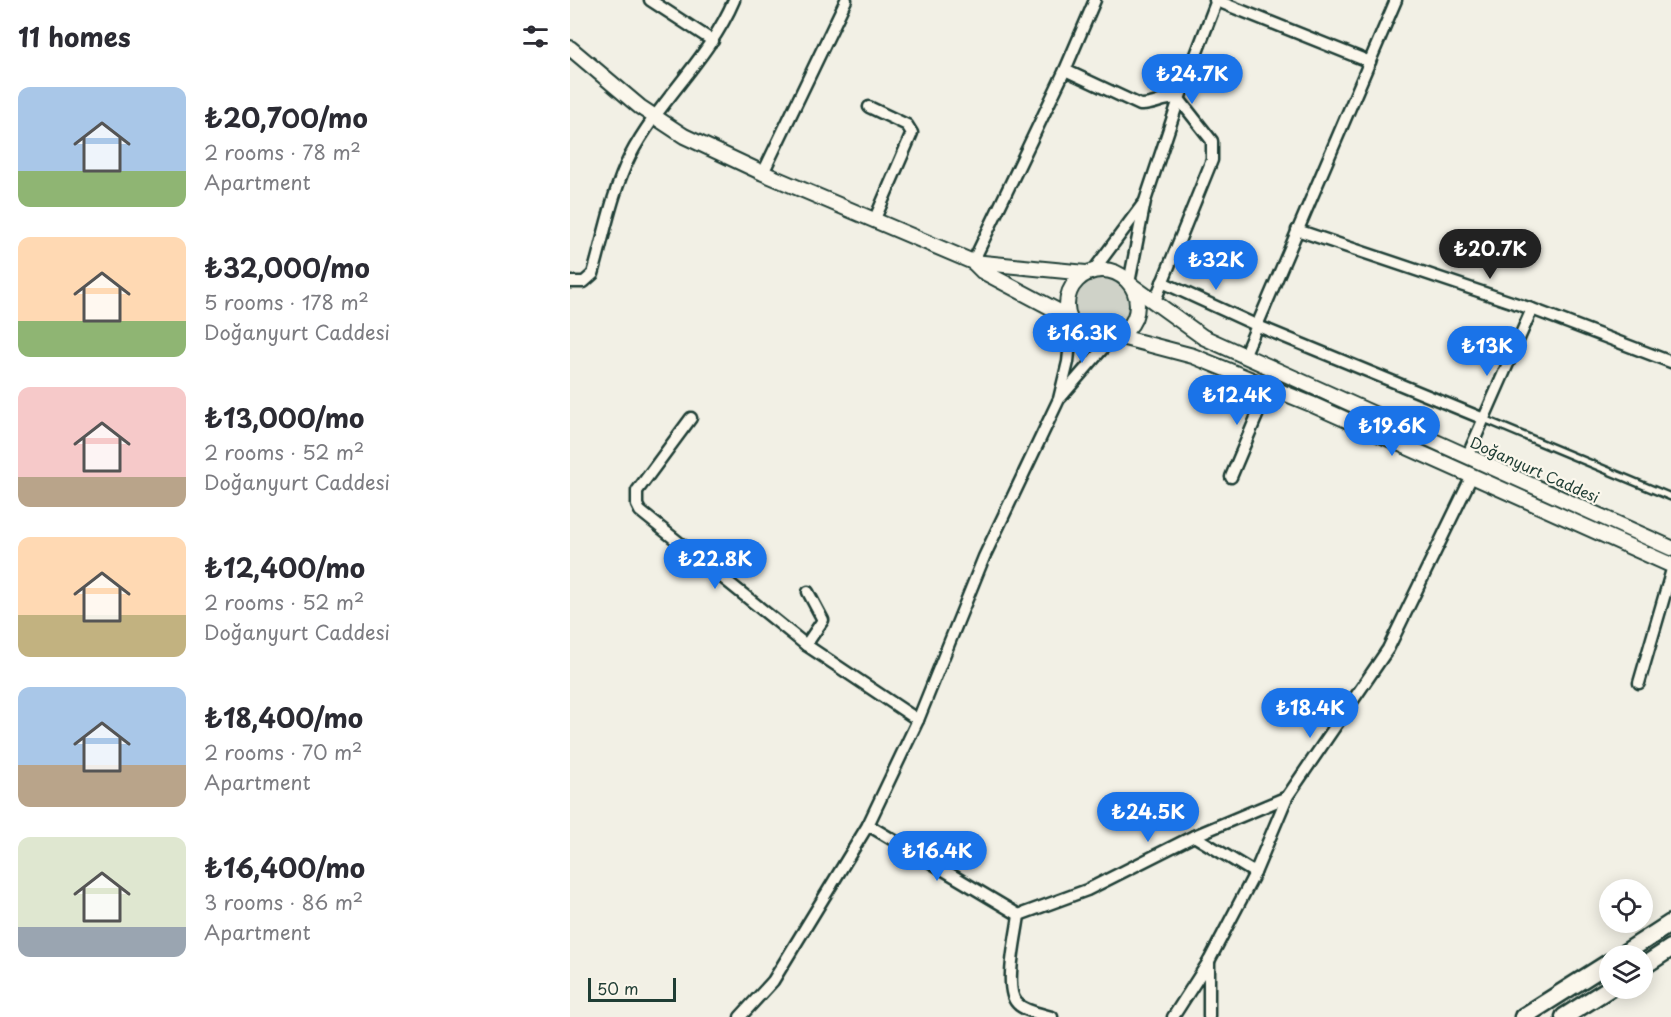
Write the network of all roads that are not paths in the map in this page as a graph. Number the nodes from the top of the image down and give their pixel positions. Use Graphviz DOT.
graph roads {
  1 [pos="650,0"];
  2 [pos="734,0"];
  3 [pos="846,0"];
  4 [pos="1095,0"];
  5 [pos="1216,0"];
  6 [pos="1396,0"];
  7 [pos="712,41"];
  8 [pos="570,48"];
  9 [pos="1370,62"];
  10 [pos="1065,70"];
  11 [pos="1179,99"];
  12 [pos="869,107"];
  13 [pos="654,117"];
  14 [pos="763,173"];
  15 [pos="1146,201"];
  16 [pos="874,221"];
  17 [pos="1298,230"];
  18 [pos="973,262"];
  19 [pos="1089,272"];
  20 [pos="570,282"];
  21 [pos="1162,282"];
  22 [pos="1130,284"];
  23 [pos="1154,303"];
  24 [pos="1532,309"];
  25 [pos="1070,321"];
  26 [pos="1258,326"];
  27 [pos="1114,337"];
  28 [pos="1244,356"];
  29 [pos="1671,362"];
  30 [pos="1269,387"];
  31 [pos="1059,399"];
  32 [pos="691,418"];
  33 [pos="1484,419"];
  34 [pos="1467,457"];
  35 [pos="1472,476"];
  36 [pos="1231,477"];
  37 [pos="1671,497"];
  38 [pos="1671,548"];
  39 [pos="1671,565"];
  40 [pos="1671,573"];
  41 [pos="808,592"];
  42 [pos="806,645"];
  43 [pos="1639,683"];
  44 [pos="918,720"];
  45 [pos="1287,797"];
  46 [pos="868,825"];
  47 [pos="1194,836"];
  48 [pos="1255,873"];
  49 [pos="1019,915"];
  50 [pos="1671,923"];
  51 [pos="1637,945"];
  52 [pos="1671,948"];
  53 [pos="1653,960"];
  54 [pos="1209,961"];
  55 [pos="1599,969"];
  56 [pos="1599,995"];
  57 [pos="740,1017"];
  58 [pos="1052,1017"];
  59 [pos="1173,1017"];
  60 [pos="1209,1017"];
  61 [pos="1523,1017"];
  62 [pos="1564,1017"];
  1 -- 7 [label="street"];
  2 -- 7 [label="street"];
  3 -- 14 [label="street"];
  4 -- 10 [label="street"];
  5 -- 9 [label="street"];
  5 -- 11 [label="street"];
  6 -- 9 [label="street"];
  7 -- 13 [label="street"];
  8 -- 13 [label="street"];
  9 -- 17 [label="street"];
  10 -- 11 [label="street"];
  10 -- 18 [label="street"];
  11 -- 15 [label="street"];
  11 -- 21 [label="street"];
  12 -- 16 [label="street"];
  13 -- 14 [label="street"];
  13 -- 20 [label="street"];
  14 -- 16 [label="street"];
  15 -- 19 [label="street"];
  15 -- 22 [label="street"];
  16 -- 18 [label="street"];
  17 -- 24 [label="street"];
  17 -- 26 [label="street"];
  18 -- 19 [label="street"];
  18 -- 25 [label="street"];
  19 -- 22 [label="street"];
  19 -- 25 [label="street"];
  21 -- 23 [label="street"];
  21 -- 26 [label="street"];
  22 -- 23 [label="street, Doğanyurt Caddesi"];
  22 -- 27 [label="street"];
  23 -- 28 [label="street, Doğanyurt Caddesi"];
  24 -- 29 [label="street"];
  24 -- 33 [label="street"];
  25 -- 27 [label="street"];
  25 -- 31 [label="street"];
  26 -- 28 [label="street"];
  26 -- 33 [label="street"];
  27 -- 30 [label="street"];
  27 -- 31 [label="street"];
  28 -- 34 [label="street, Doğanyurt Caddesi"];
  30 -- 35 [label="street"];
  30 -- 36 [label="street"];
  31 -- 44 [label="street"];
  32 -- 42 [label="street"];
  33 -- 34 [label="street"];
  33 -- 37 [label="lane"];
  34 -- 38 [label="street, Doğanyurt Caddesi"];
  35 -- 39 [label="street"];
  35 -- 45 [label="street"];
  40 -- 43 [label="street"];
  41 -- 42 [label="street"];
  42 -- 44 [label="street"];
  44 -- 46 [label="street"];
  45 -- 47 [label="street"];
  45 -- 48 [label="street"];
  46 -- 49 [label="street"];
  46 -- 57 [label="street"];
  47 -- 48 [label="street"];
  47 -- 49 [label="street"];
  48 -- 54 [label="street"];
  49 -- 58 [label="street"];
  50 -- 51 [label="main road"];
  52 -- 53 [label="main road"];
  54 -- 59 [label="street"];
  54 -- 60 [label="street"];
  55 -- 61 [label="main road"];
  56 -- 62 [label="main road"];
}
